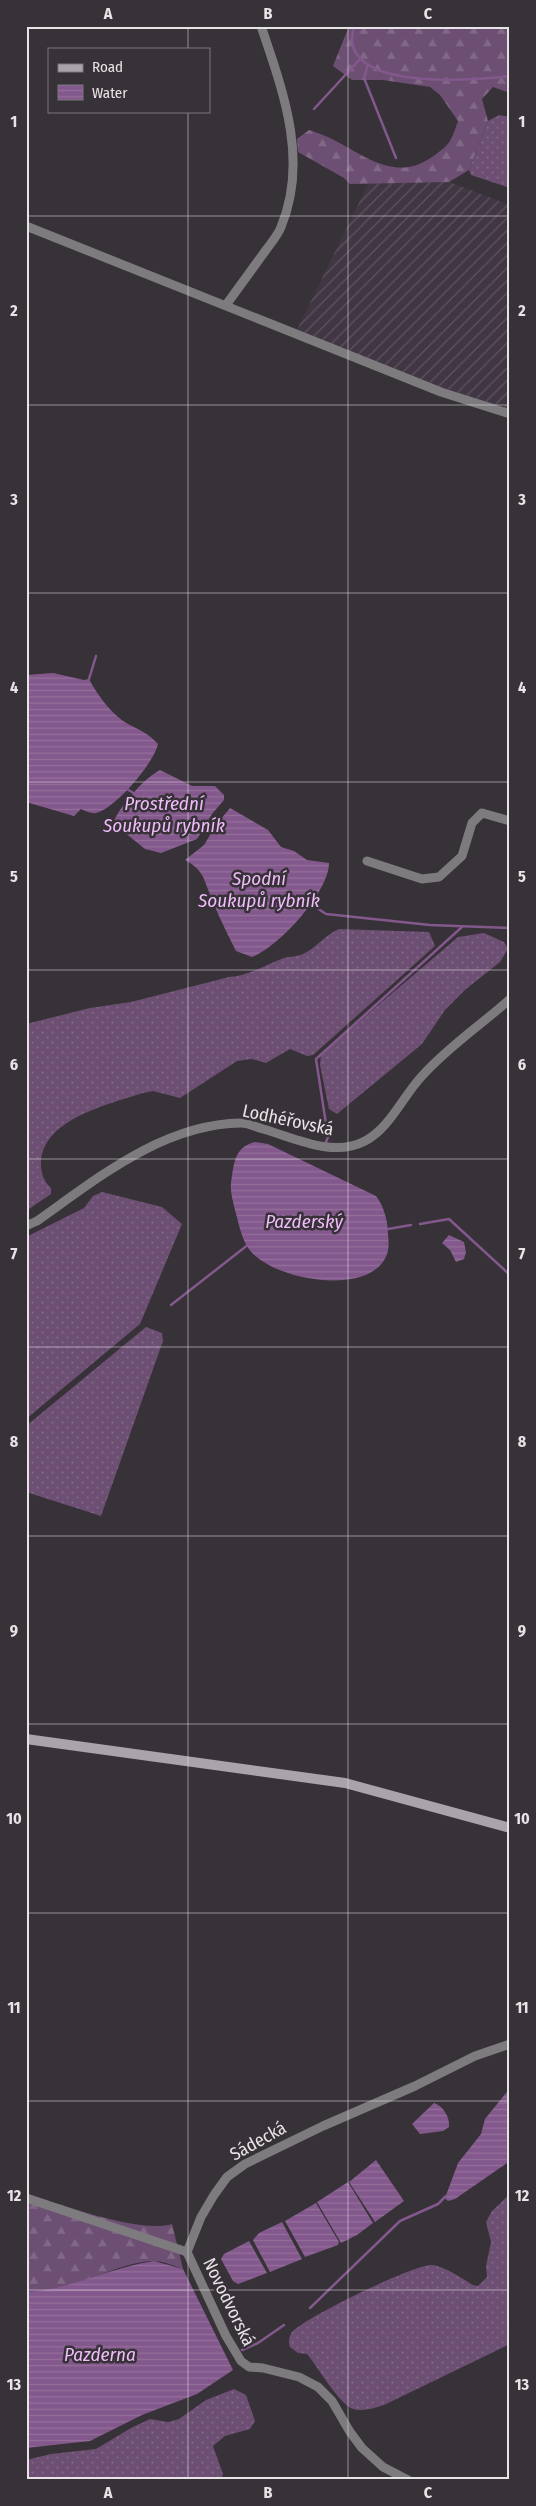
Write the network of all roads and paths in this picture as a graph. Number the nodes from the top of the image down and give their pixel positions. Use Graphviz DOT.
graph roads {
  1 [pos="261,26"];
  2 [pos="26,226"];
  3 [pos="226,306"];
  4 [pos="510,414"];
  5 [pos="510,821"];
  6 [pos="367,861"];
  7 [pos="510,999"];
  8 [pos="26,1226"];
  9 [pos="26,1739"];
  10 [pos="510,1828"];
  11 [pos="510,2044"];
  12 [pos="26,2198"];
  13 [pos="186,2252"];
  14 [pos="408,2480"];
  1 -- 3 [label="street"];
  2 -- 3 [label="street"];
  3 -- 4 [label="street"];
  5 -- 6 [label="street"];
  7 -- 8 [label="street, Lodhéřovská"];
  9 -- 10 [label="main road"];
  11 -- 13 [label="street, Sádecká"];
  12 -- 13 [label="street"];
  13 -- 14 [label="street, Novodvorská"];
}
